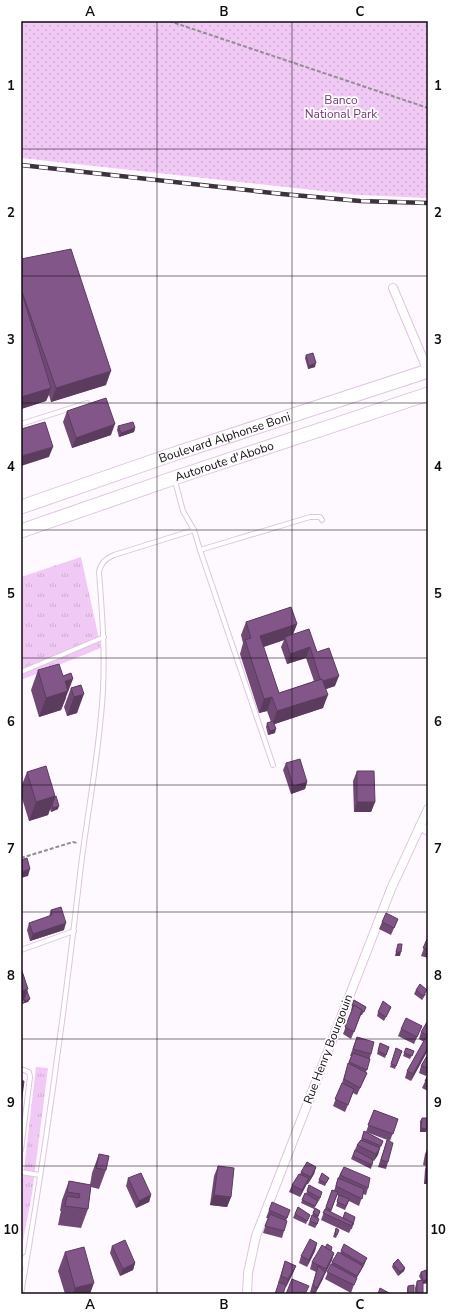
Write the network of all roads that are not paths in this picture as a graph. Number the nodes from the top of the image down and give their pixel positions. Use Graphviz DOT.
graph roads {
  1 [pos="393,288"];
  2 [pos="428,371"];
  3 [pos="428,394"];
  4 [pos="86,403"];
  5 [pos="21,424"];
  6 [pos="174,478"];
  7 [pos="21,507"];
  8 [pos="322,520"];
  9 [pos="194,530"];
  10 [pos="21,531"];
  11 [pos="200,550"];
  12 [pos="104,637"];
  13 [pos="21,672"];
  14 [pos="273,765"];
  15 [pos="428,809"];
  16 [pos="420,826"];
  17 [pos="428,831"];
  18 [pos="74,931"];
  19 [pos="21,950"];
  20 [pos="21,1070"];
  21 [pos="21,1150"];
  22 [pos="21,1172"];
  23 [pos="40,1175"];
  24 [pos="29,1249"];
  25 [pos="21,1268"];
  26 [pos="21,1294"];
  27 [pos="248,1294"];
  1 -- 2 [label="street"];
  2 -- 7 [label="main road, Boulevard Alphonse Boni"];
  3 -- 6 [label="main road, Autoroute d'Abobo"];
  4 -- 5 [label="lane"];
  6 -- 9 [label="lane"];
  6 -- 10 [label="main road, Autoroute d'Abobo"];
  8 -- 11 [label="lane"];
  9 -- 11 [label="lane"];
  9 -- 12 [label="lane"];
  11 -- 14 [label="lane"];
  12 -- 13 [label="lane"];
  12 -- 18 [label="lane"];
  15 -- 16 [label="street, Rue Henry Bourgouin"];
  16 -- 17 [label="street"];
  16 -- 27 [label="street, Rue Henry Bourgouin"];
  18 -- 19 [label="lane"];
  18 -- 23 [label="lane"];
  20 -- 21 [label="lane"];
  22 -- 23 [label="lane"];
  23 -- 24 [label="lane"];
  24 -- 25 [label="lane"];
  24 -- 26 [label="lane"];
}
